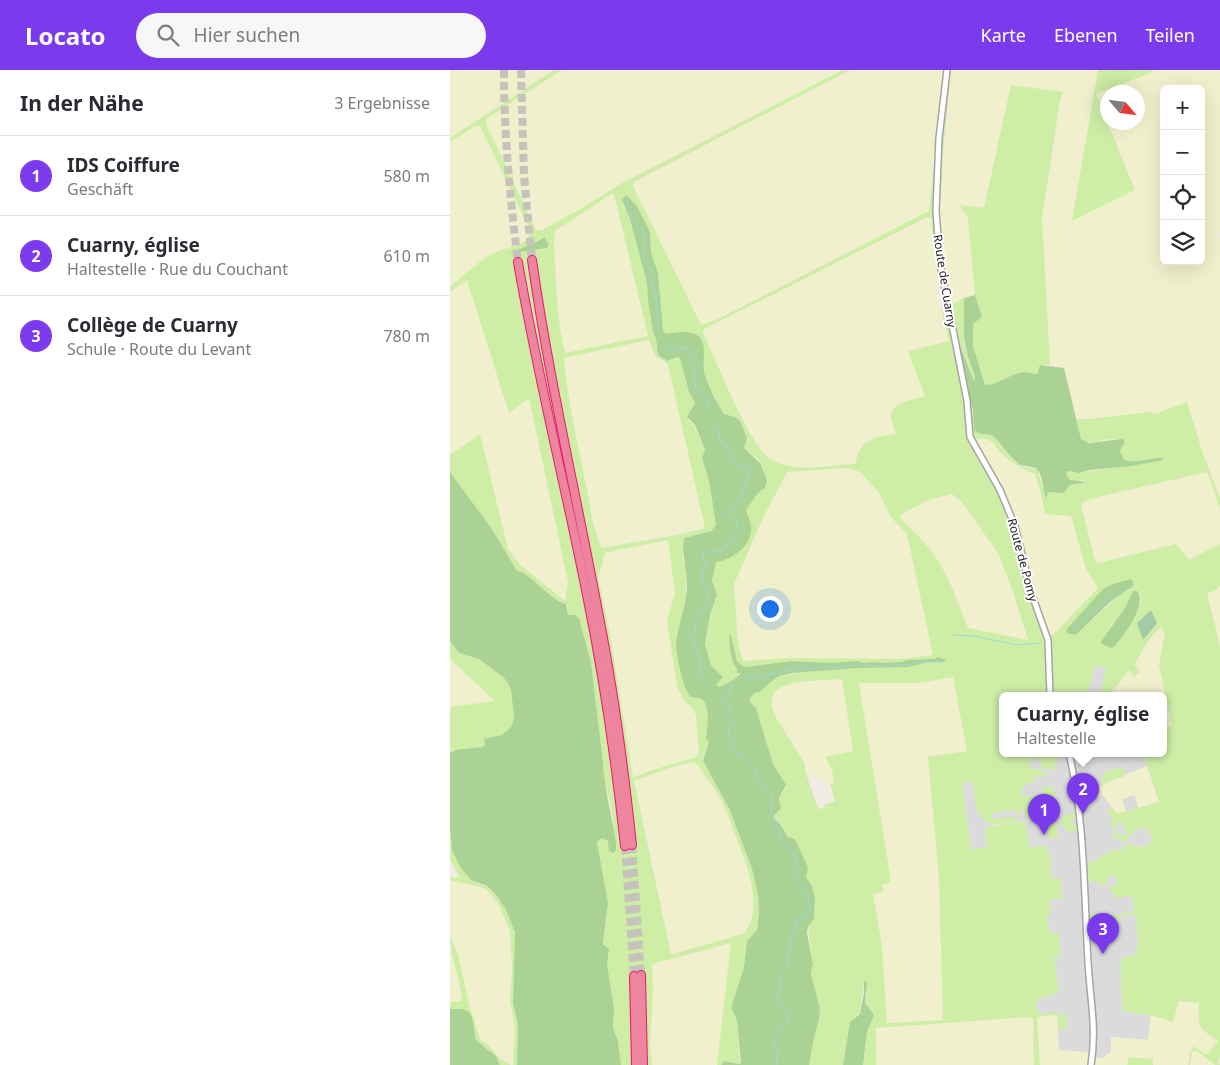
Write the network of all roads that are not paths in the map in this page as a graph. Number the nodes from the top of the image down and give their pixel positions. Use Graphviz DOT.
graph roads {
  1 [pos="947,70"];
  2 [pos="532,260"];
  3 [pos="518,262"];
  4 [pos="969,431"];
  5 [pos="1050,692"];
  6 [pos="1070,757"];
  7 [pos="636,1065"];
  8 [pos="643,1065"];
  9 [pos="1091,1065"];
  1 -- 4 [label="street, Route de Cuarny"];
  2 -- 3 [label="highway"];
  4 -- 5 [label="street, Route de Pomy"];
  6 -- 9 [label="street"];
  7 -- 8 [label="highway"];
}
